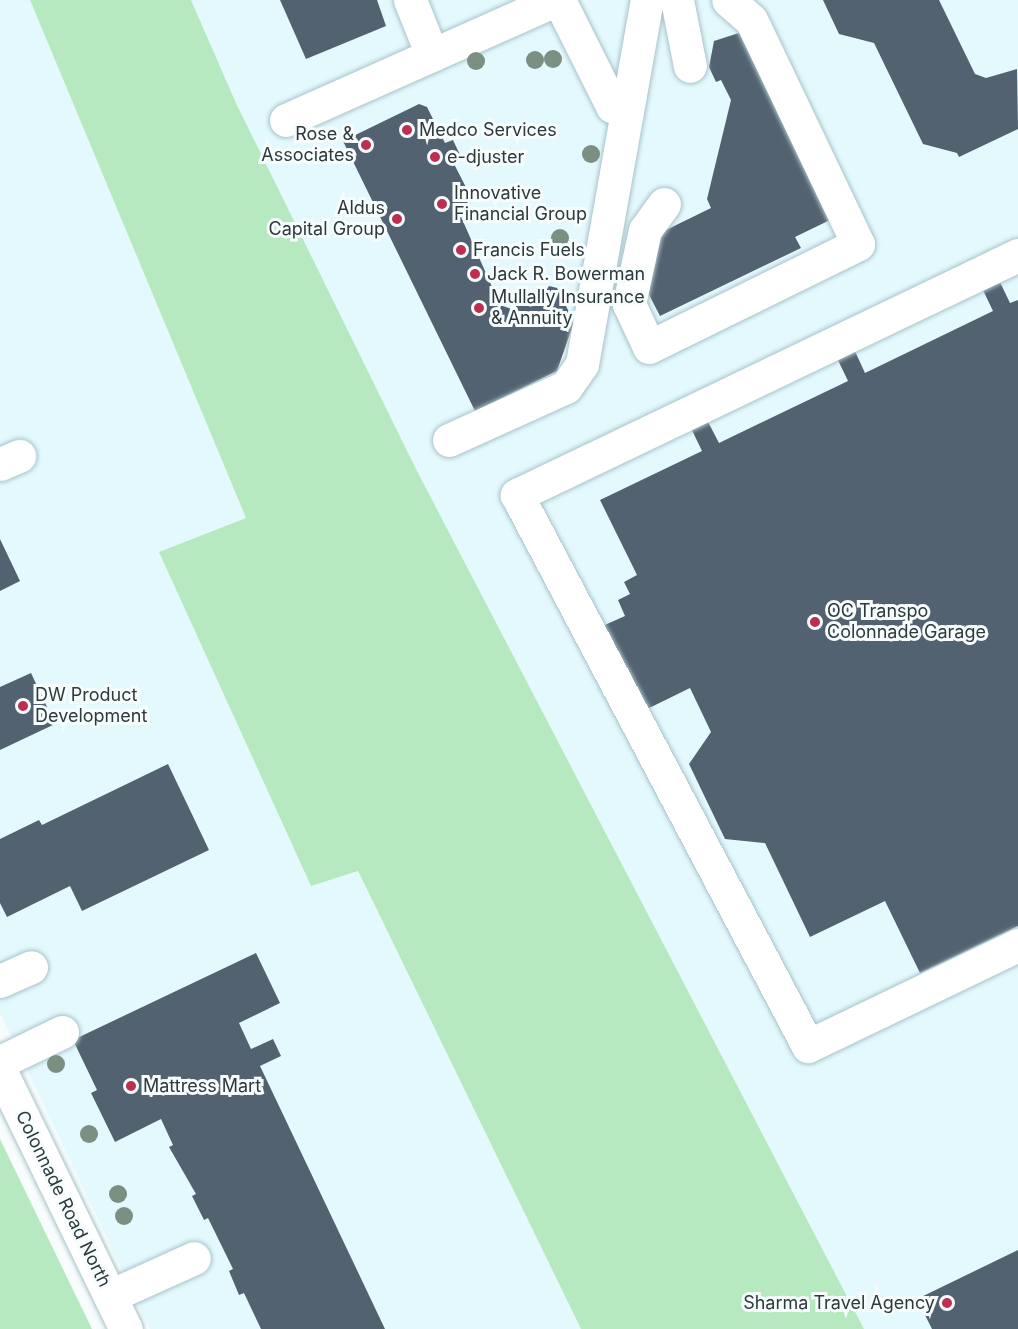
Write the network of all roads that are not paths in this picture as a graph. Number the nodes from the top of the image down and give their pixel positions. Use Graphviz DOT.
graph roads {
  1 [pos="410,0"];
  2 [pos="557,0"];
  3 [pos="647,0"];
  4 [pos="677,0"];
  5 [pos="728,0"];
  6 [pos="432,55"];
  7 [pos="690,66"];
  8 [pos="626,110"];
  9 [pos="286,120"];
  10 [pos="664,204"];
  11 [pos="1018,255"];
  12 [pos="449,440"];
  13 [pos="1018,945"];
  14 [pos="31,967"];
  15 [pos="0,981"];
  16 [pos="62,1032"];
  17 [pos="0,1062"];
  18 [pos="0,1070"];
  19 [pos="194,1258"];
  20 [pos="110,1296"];
  21 [pos="126,1329"];
  1 -- 6 [label="street"];
  2 -- 6 [label="street"];
  2 -- 8 [label="street"];
  3 -- 8 [label="street"];
  4 -- 7 [label="street"];
  5 -- 10 [label="street"];
  6 -- 9 [label="street"];
  8 -- 12 [label="street"];
  11 -- 13 [label="street"];
  14 -- 15 [label="street"];
  16 -- 17 [label="street"];
  18 -- 20 [label="street, Colonnade Road North"];
  19 -- 20 [label="street"];
  20 -- 21 [label="street, Colonnade Road North"];
}
